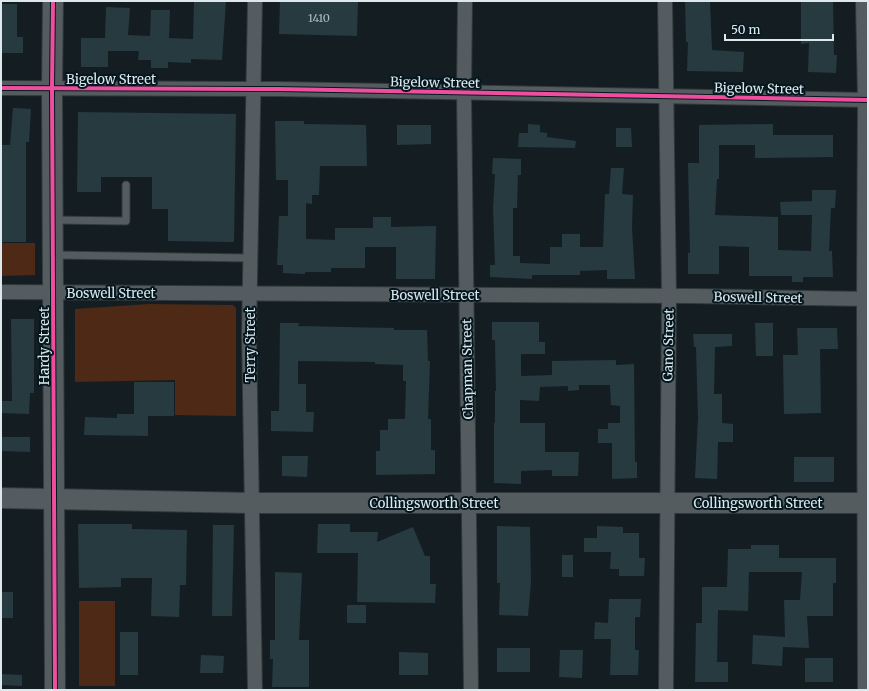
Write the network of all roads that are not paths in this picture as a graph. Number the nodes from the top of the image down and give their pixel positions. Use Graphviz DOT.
graph roads {
  1 [pos="53,1"];
  2 [pos="255,1"];
  3 [pos="465,1"];
  4 [pos="665,1"];
  5 [pos="863,1"];
  6 [pos="1,88"];
  7 [pos="52,88"];
  8 [pos="254,89"];
  9 [pos="464,93"];
  10 [pos="666,95"];
  11 [pos="867,100"];
  12 [pos="126,185"];
  13 [pos="53,220"];
  14 [pos="53,255"];
  15 [pos="250,258"];
  16 [pos="1,292"];
  17 [pos="53,292"];
  18 [pos="250,294"];
  19 [pos="467,295"];
  20 [pos="669,295"];
  21 [pos="866,300"];
  22 [pos="1,498"];
  23 [pos="55,499"];
  24 [pos="251,503"];
  25 [pos="469,503"];
  26 [pos="667,503"];
  27 [pos="867,503"];
  28 [pos="55,690"];
  29 [pos="254,690"];
  30 [pos="471,690"];
  31 [pos="666,690"];
  32 [pos="865,690"];
  1 -- 7 [label="main road, Hardy Street"];
  2 -- 8 [label="street, Terry Street"];
  3 -- 9 [label="street, Chapman Street"];
  4 -- 10 [label="street, Gano Street"];
  5 -- 11 [label="street"];
  6 -- 7 [label="street, Bigelow Street"];
  7 -- 8 [label="street, Bigelow Street"];
  7 -- 13 [label="main road, Hardy Street"];
  8 -- 9 [label="street, Bigelow Street"];
  8 -- 15 [label="street, Terry Street"];
  9 -- 10 [label="street, Bigelow Street"];
  9 -- 19 [label="street, Chapman Street"];
  10 -- 11 [label="street, Bigelow Street"];
  10 -- 20 [label="street, Gano Street"];
  11 -- 21 [label="street"];
  12 -- 13 [label="lane"];
  13 -- 14 [label="main road, Hardy Street"];
  14 -- 15 [label="lane"];
  14 -- 17 [label="main road, Hardy Street"];
  15 -- 18 [label="street, Terry Street"];
  16 -- 17 [label="street, Boswell Street"];
  17 -- 18 [label="street, Boswell Street"];
  17 -- 23 [label="main road, Hardy Street"];
  18 -- 19 [label="street, Boswell Street"];
  18 -- 24 [label="street, Terry Street"];
  19 -- 20 [label="street, Boswell Street"];
  19 -- 25 [label="street, Chapman Street"];
  20 -- 21 [label="street, Boswell Street"];
  20 -- 26 [label="street, Gano Street"];
  21 -- 27 [label="street"];
  22 -- 23 [label="main road, Collingsworth Street"];
  23 -- 24 [label="main road, Collingsworth Street"];
  23 -- 28 [label="main road, Hardy Street"];
  24 -- 25 [label="main road, Collingsworth Street"];
  24 -- 29 [label="street, Terry Street"];
  25 -- 26 [label="main road, Collingsworth Street"];
  25 -- 30 [label="street, Chapman Street"];
  26 -- 27 [label="main road, Collingsworth Street"];
  26 -- 31 [label="street, Gano Street"];
  27 -- 32 [label="street"];
}
